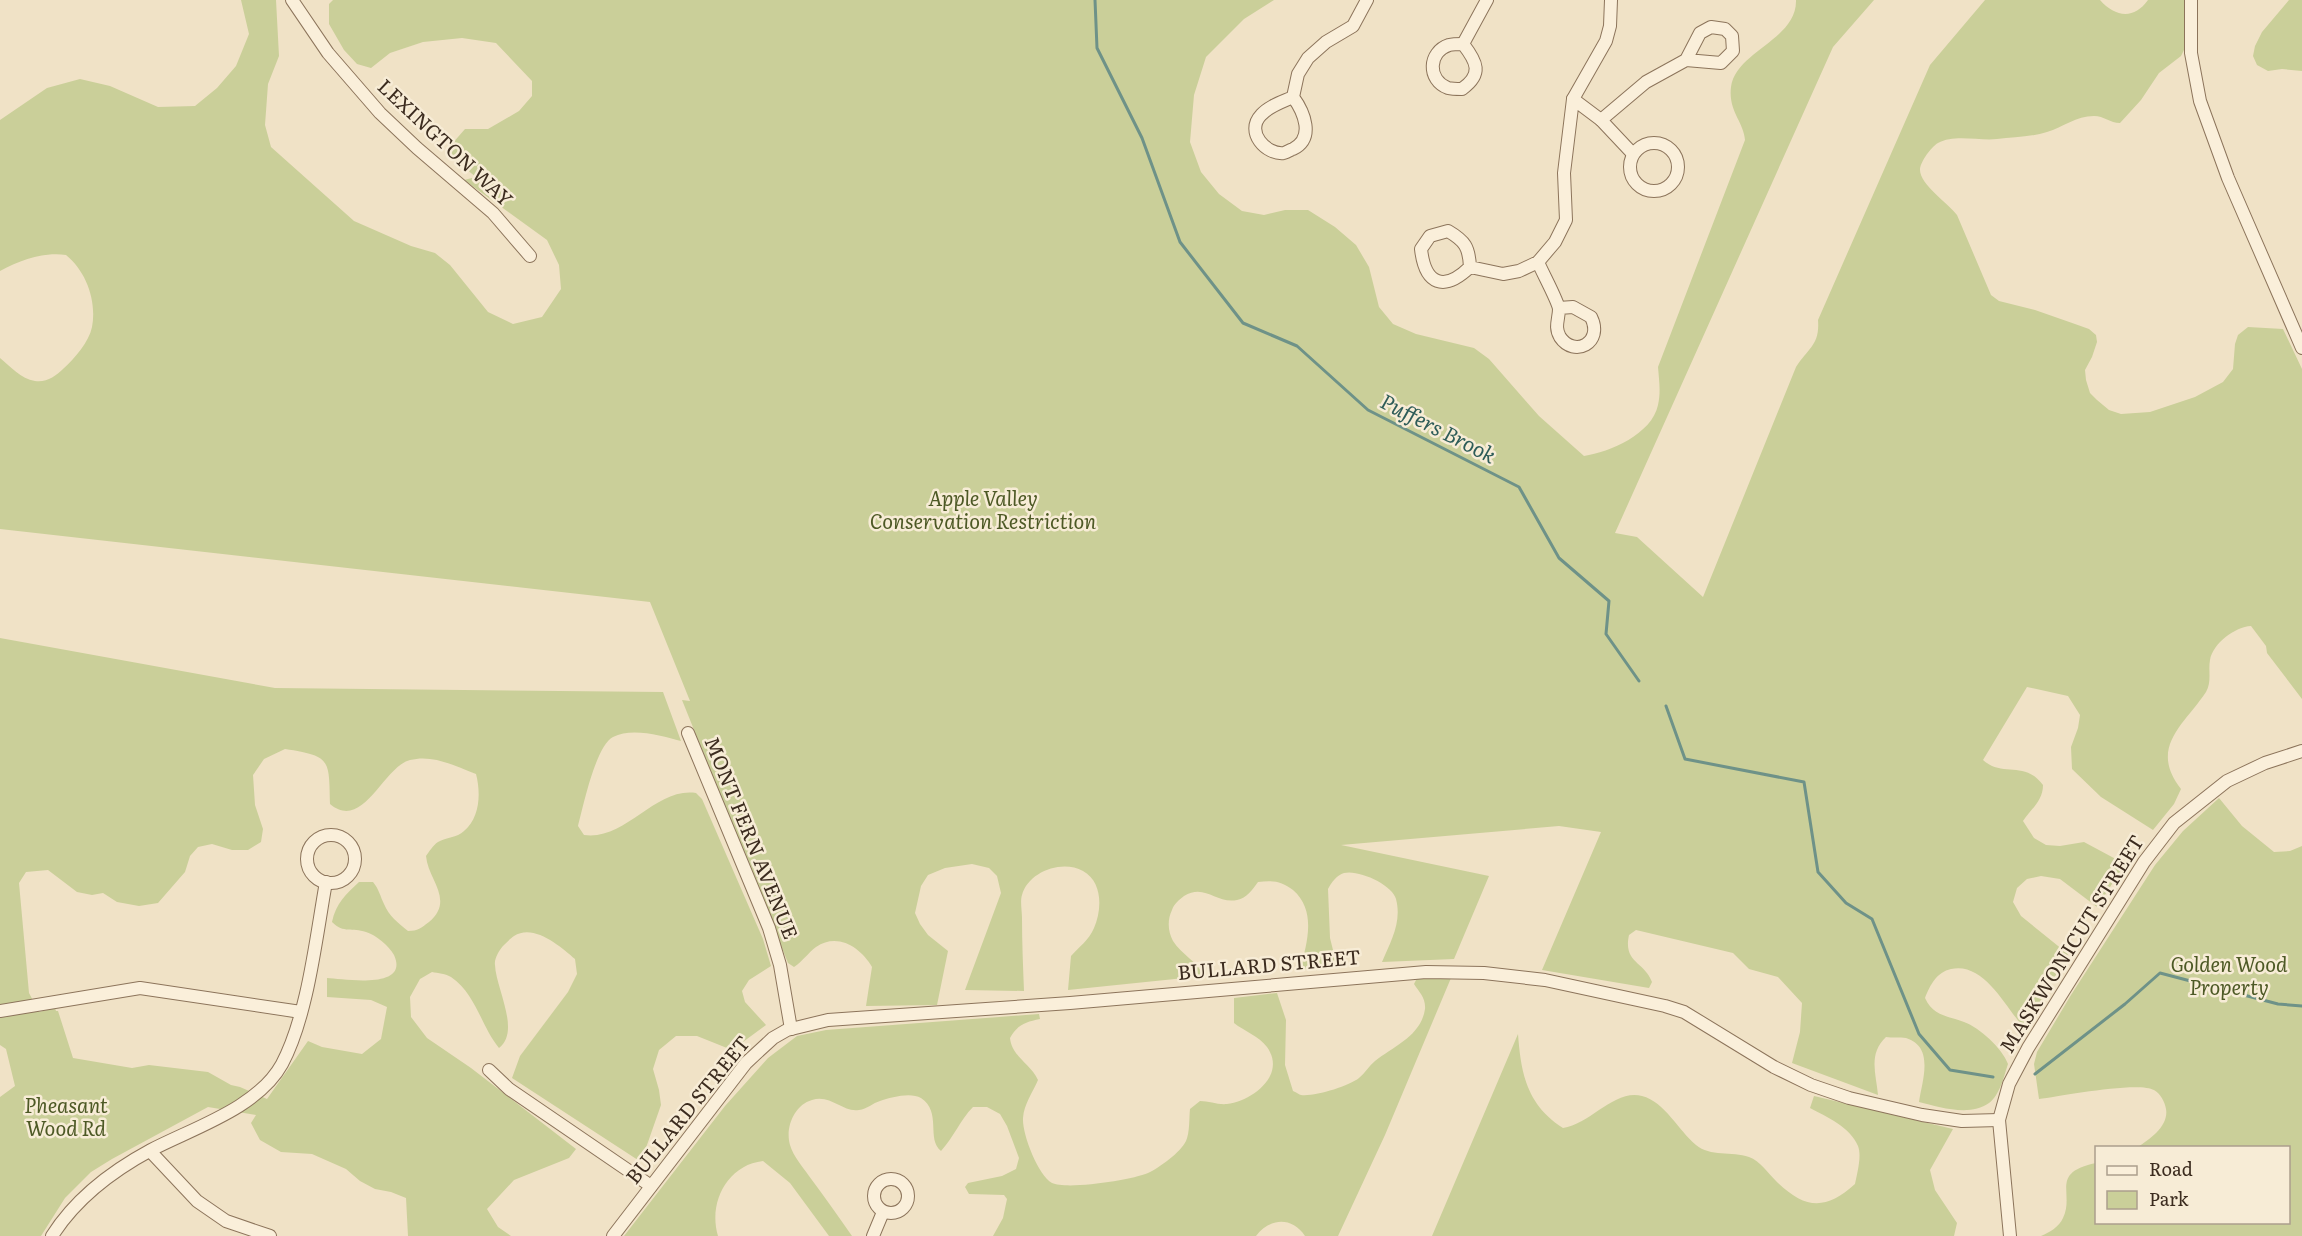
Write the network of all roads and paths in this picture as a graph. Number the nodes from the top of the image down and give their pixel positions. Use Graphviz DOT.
graph roads {
  1 [pos="292,0"];
  2 [pos="1367,0"];
  3 [pos="1487,0"];
  4 [pos="1611,0"];
  5 [pos="2191,0"];
  6 [pos="1463,44"];
  7 [pos="1686,60"];
  8 [pos="1293,97"];
  9 [pos="1572,99"];
  10 [pos="1601,120"];
  11 [pos="1633,154"];
  12 [pos="530,256"];
  13 [pos="1538,262"];
  14 [pos="1470,267"];
  15 [pos="1559,308"];
  16 [pos="2302,348"];
  17 [pos="688,733"];
  18 [pos="2302,751"];
  19 [pos="326,882"];
  20 [pos="0,1011"];
  21 [pos="301,1012"];
  22 [pos="791,1029"];
  23 [pos="489,1070"];
  24 [pos="1999,1120"];
  25 [pos="150,1151"];
  26 [pos="651,1186"];
  27 [pos="883,1212"];
  28 [pos="52,1236"];
  29 [pos="270,1236"];
  30 [pos="613,1236"];
  31 [pos="873,1236"];
  32 [pos="2010,1236"];
  1 -- 12 [label="street, LEXINGTON WAY"];
  2 -- 8 [label="street"];
  3 -- 6 [label="street"];
  4 -- 9 [label="street"];
  5 -- 16 [label="street"];
  7 -- 10 [label="street"];
  8 -- 8 [label="street"];
  9 -- 10 [label="street"];
  9 -- 13 [label="street"];
  10 -- 11 [label="street"];
  11 -- 11 [label="street"];
  13 -- 14 [label="street"];
  13 -- 15 [label="street"];
  14 -- 14 [label="street"];
  17 -- 22 [label="street, MONT FERN AVENUE"];
  18 -- 24 [label="street, MASKWONICUT STREET"];
  19 -- 19 [label="street"];
  19 -- 21 [label="street"];
  20 -- 21 [label="street"];
  21 -- 25 [label="street"];
  22 -- 24 [label="street, BULLARD STREET"];
  22 -- 26 [label="street, BULLARD STREET"];
  23 -- 26 [label="street"];
  24 -- 32 [label="street, MASKWONICUT STREET"];
  25 -- 28 [label="street"];
  25 -- 29 [label="street"];
  26 -- 30 [label="street, BULLARD STREET"];
  27 -- 31 [label="street"];
}
